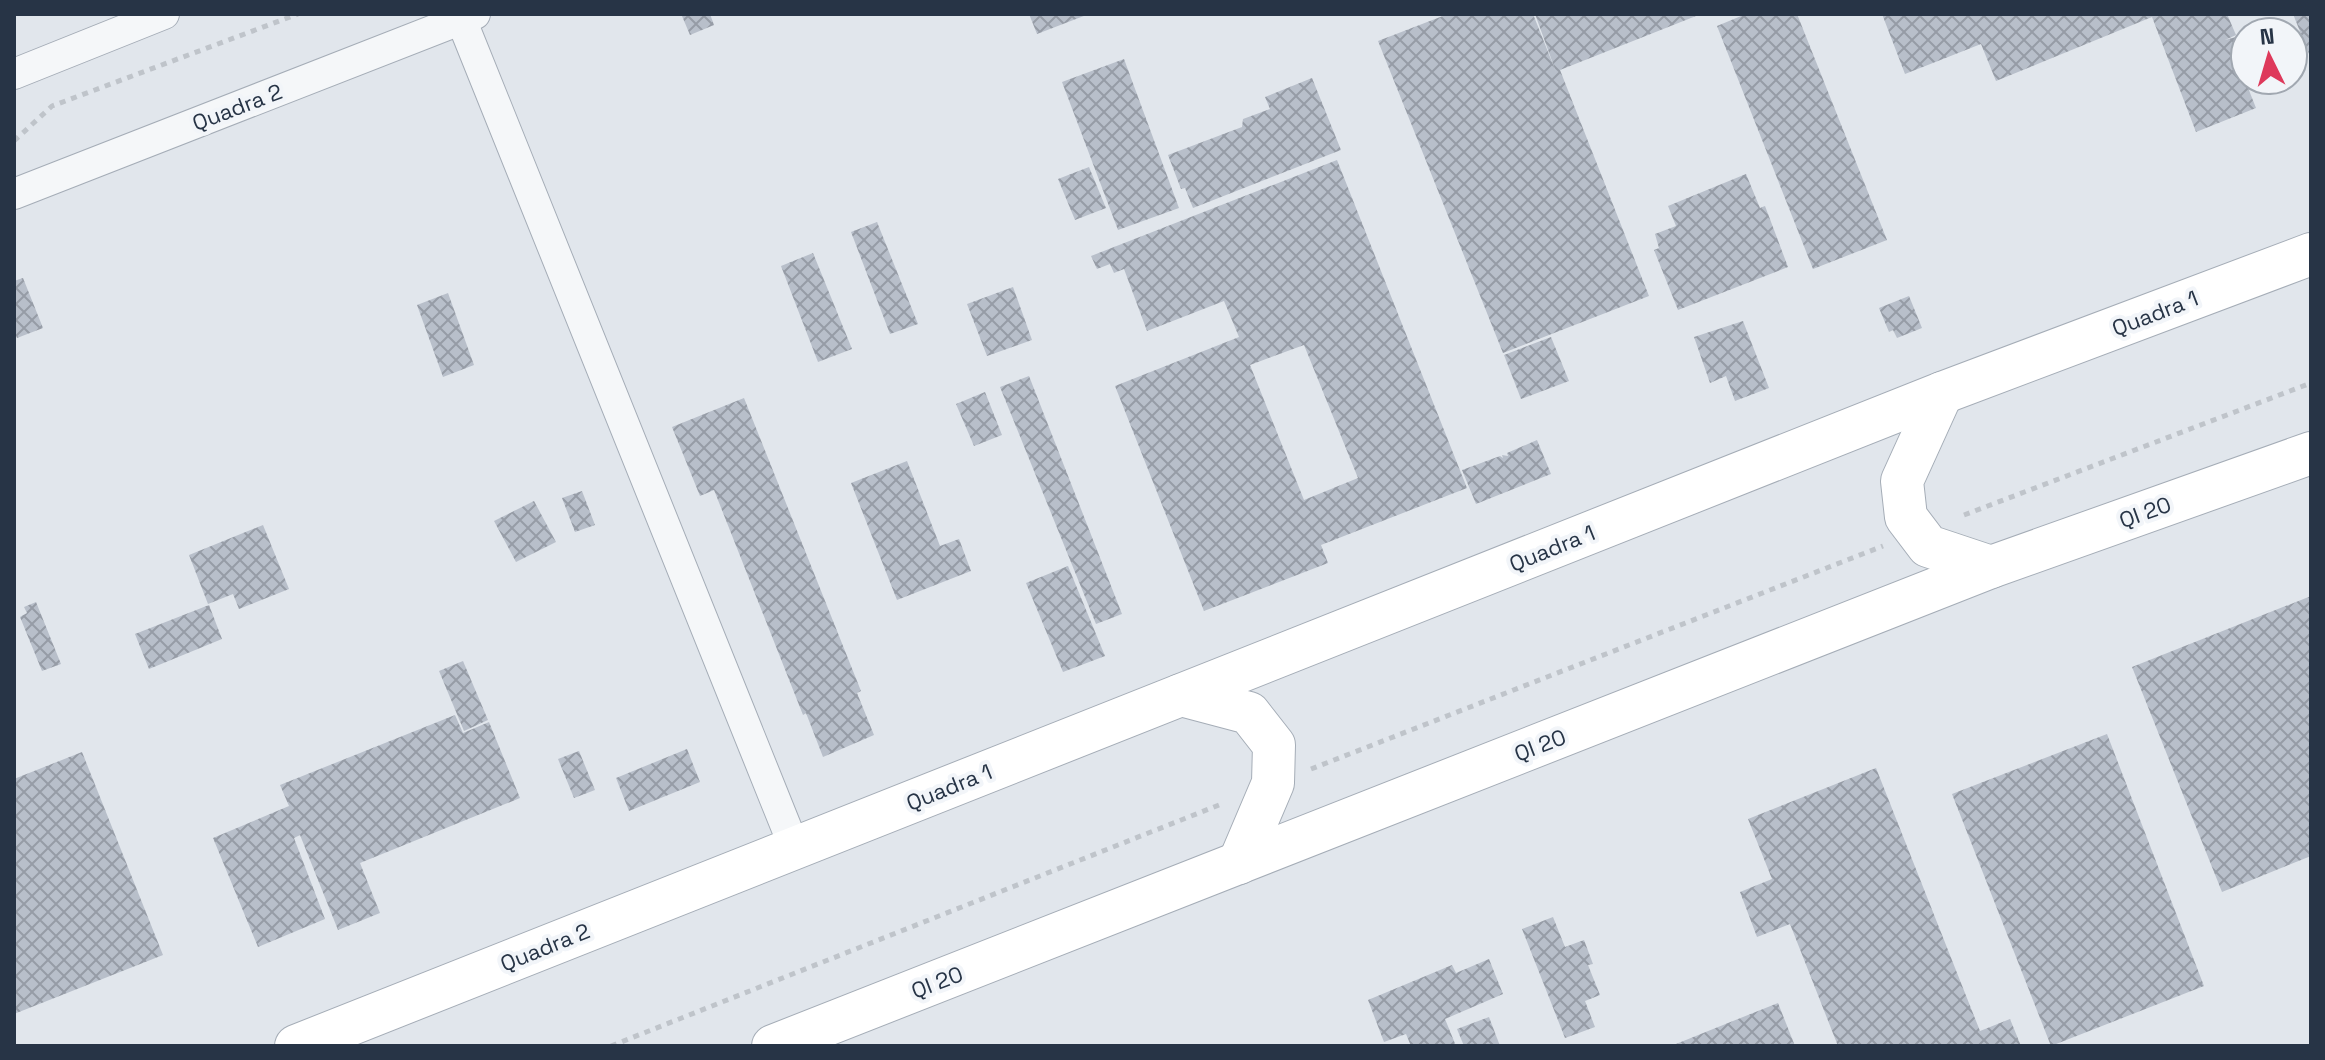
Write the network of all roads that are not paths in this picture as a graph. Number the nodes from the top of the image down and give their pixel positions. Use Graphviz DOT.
graph roads {
  1 [pos="164,14"];
  2 [pos="468,17"];
  3 [pos="14,74"];
  4 [pos="14,194"];
  5 [pos="2311,254"];
  6 [pos="1942,393"];
  7 [pos="2311,453"];
  8 [pos="1991,567"];
  9 [pos="1181,695"];
  10 [pos="795,849"];
  11 [pos="1239,863"];
  12 [pos="296,1046"];
  13 [pos="773,1046"];
  1 -- 3 [label="street"];
  2 -- 4 [label="street, Quadra 2"];
  2 -- 10 [label="street"];
  5 -- 6 [label="street, Quadra 1"];
  6 -- 8 [label="street"];
  6 -- 9 [label="street, Quadra 1"];
  7 -- 8 [label="street, QI 20"];
  8 -- 11 [label="street, QI 20"];
  9 -- 10 [label="street, Quadra 1"];
  9 -- 11 [label="street"];
  10 -- 12 [label="street, Quadra 2"];
  11 -- 13 [label="street, QI 20"];
}
